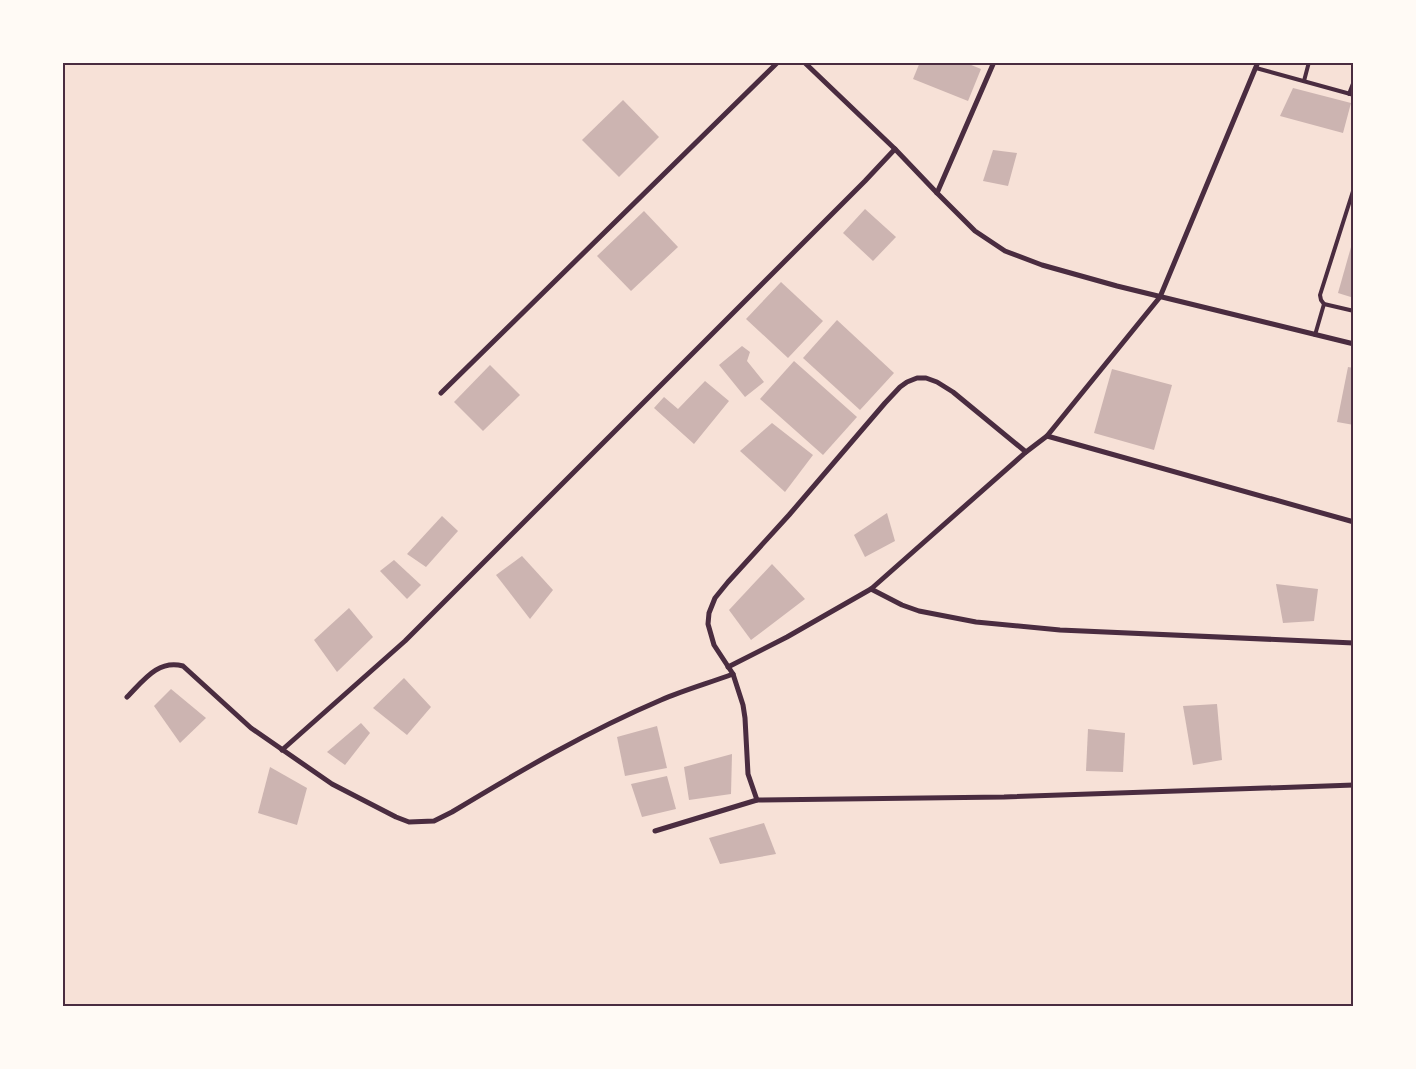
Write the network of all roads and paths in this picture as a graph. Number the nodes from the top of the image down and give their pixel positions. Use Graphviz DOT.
graph roads {
  1 [pos="778,62"];
  2 [pos="804,62"];
  3 [pos="994,62"];
  4 [pos="1309,62"];
  5 [pos="1257,65"];
  6 [pos="1304,81"];
  7 [pos="1354,81"];
  8 [pos="1351,94"];
  9 [pos="895,149"];
  10 [pos="1354,188"];
  11 [pos="937,193"];
  12 [pos="1160,297"];
  13 [pos="1324,304"];
  14 [pos="1354,311"];
  15 [pos="1315,335"];
  16 [pos="1354,344"];
  17 [pos="441,393"];
  18 [pos="1047,436"];
  19 [pos="1026,452"];
  20 [pos="1354,522"];
  21 [pos="871,590"];
  22 [pos="1354,643"];
  23 [pos="728,667"];
  24 [pos="733,674"];
  25 [pos="127,698"];
  26 [pos="282,750"];
  27 [pos="1354,785"];
  28 [pos="757,800"];
  29 [pos="655,831"];
  1 -- 17 [label="street"];
  2 -- 9 [label="street"];
  3 -- 11 [label="street"];
  4 -- 6 [label="lane"];
  5 -- 6 [label="lane"];
  5 -- 12 [label="street"];
  6 -- 8 [label="lane"];
  7 -- 8 [label="lane"];
  9 -- 11 [label="street"];
  9 -- 26 [label="street"];
  10 -- 13 [label="lane"];
  11 -- 12 [label="street"];
  12 -- 15 [label="street"];
  12 -- 18 [label="street"];
  13 -- 14 [label="lane"];
  13 -- 15 [label="lane"];
  15 -- 16 [label="street"];
  18 -- 19 [label="street"];
  18 -- 20 [label="street"];
  19 -- 21 [label="street"];
  19 -- 23 [label="street"];
  21 -- 22 [label="street"];
  21 -- 23 [label="street"];
  23 -- 24 [label="street"];
  24 -- 26 [label="street"];
  24 -- 28 [label="street"];
  25 -- 26 [label="street"];
  27 -- 28 [label="street"];
  28 -- 29 [label="street"];
}
